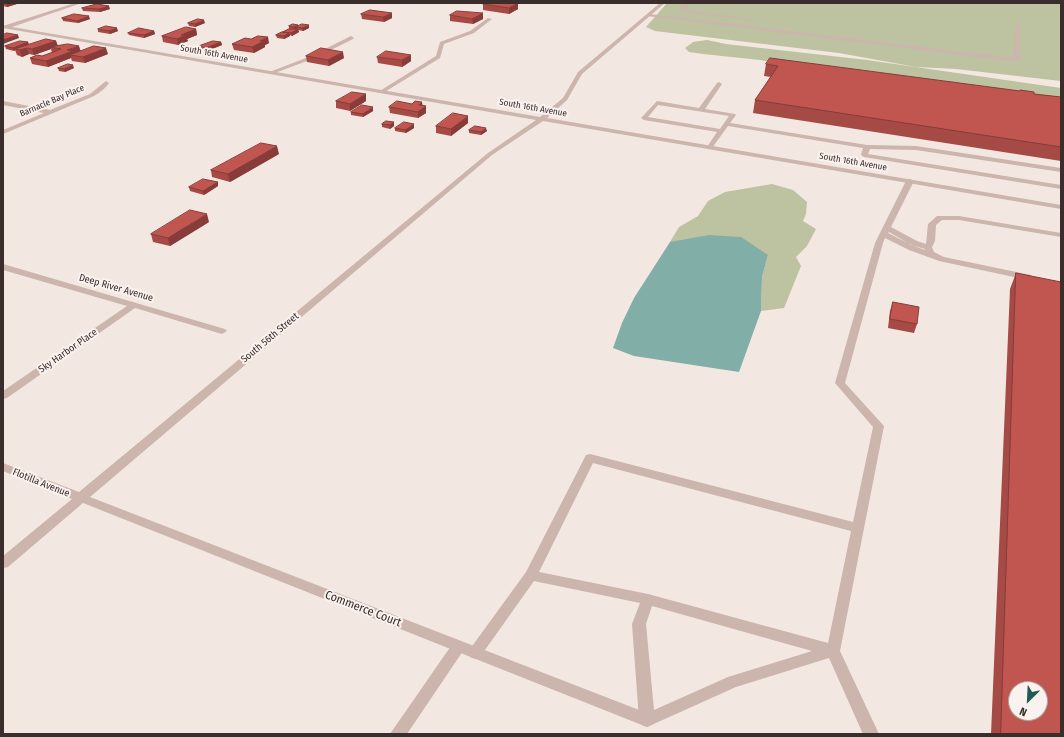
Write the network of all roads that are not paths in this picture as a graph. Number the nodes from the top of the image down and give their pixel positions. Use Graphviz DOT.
graph roads {
  1 [pos="80,3"];
  2 [pos="664,3"];
  3 [pos="688,3"];
  4 [pos="649,15"];
  5 [pos="490,19"];
  6 [pos="754,20"];
  7 [pos="1018,24"];
  8 [pos="4,28"];
  9 [pos="351,38"];
  10 [pos="270,73"];
  11 [pos="106,83"];
  12 [pos="719,84"];
  13 [pos="382,92"];
  14 [pos="3,103"];
  15 [pos="701,110"];
  16 [pos="49,112"];
  17 [pos="541,119"];
  18 [pos="724,128"];
  19 [pos="3,132"];
  20 [pos="710,147"];
  21 [pos="867,147"];
  22 [pos="1061,170"];
  23 [pos="910,181"];
  24 [pos="1061,187"];
  25 [pos="1061,207"];
  26 [pos="885,231"];
  27 [pos="1061,235"];
  28 [pos="930,250"];
  29 [pos="3,267"];
  30 [pos="1036,278"];
  31 [pos="134,305"];
  32 [pos="222,331"];
  33 [pos="3,396"];
  34 [pos="3,468"];
  35 [pos="79,498"];
  36 [pos="858,528"];
  37 [pos="3,563"];
  38 [pos="531,575"];
  39 [pos="648,599"];
  40 [pos="458,646"];
  41 [pos="833,651"];
  42 [pos="475,653"];
  43 [pos="647,720"];
  44 [pos="398,734"];
  45 [pos="871,734"];
  1 -- 8 [label="street"];
  2 -- 4 [label="street, South 56th Street"];
  3 -- 6 [label="street"];
  4 -- 7 [label="street"];
  4 -- 17 [label="street, South 56th Street"];
  5 -- 13 [label="street"];
  8 -- 10 [label="street, South 16th Avenue"];
  9 -- 10 [label="street"];
  10 -- 13 [label="street, South 16th Avenue"];
  11 -- 16 [label="street, Barnacle Bay Place"];
  12 -- 15 [label="street"];
  13 -- 17 [label="street, South 16th Avenue"];
  14 -- 16 [label="street"];
  15 -- 18 [label="street"];
  15 -- 18 [label="street"];
  16 -- 19 [label="street, Barnacle Bay Place"];
  17 -- 20 [label="street, South 16th Avenue"];
  17 -- 35 [label="street, South 56th Street"];
  18 -- 20 [label="street"];
  18 -- 21 [label="street"];
  20 -- 23 [label="street, South 16th Avenue"];
  21 -- 22 [label="street"];
  21 -- 24 [label="street"];
  23 -- 25 [label="street, South 16th Avenue"];
  23 -- 26 [label="street"];
  26 -- 28 [label="street"];
  26 -- 36 [label="street"];
  27 -- 28 [label="street"];
  28 -- 30 [label="street"];
  29 -- 31 [label="street, Deep River Avenue"];
  31 -- 32 [label="street, Deep River Avenue"];
  31 -- 33 [label="street, Sky Harbor Place"];
  34 -- 35 [label="street, Flotilla Avenue"];
  35 -- 37 [label="street, South 56th Street"];
  35 -- 40 [label="street, Commerce Court"];
  36 -- 38 [label="street"];
  36 -- 41 [label="street"];
  38 -- 39 [label="street"];
  38 -- 42 [label="street"];
  39 -- 41 [label="street"];
  39 -- 43 [label="street"];
  40 -- 42 [label="street, Commerce Court"];
  40 -- 44 [label="street"];
  41 -- 43 [label="street"];
  41 -- 45 [label="street"];
  42 -- 43 [label="street, Commerce Court"];
}
